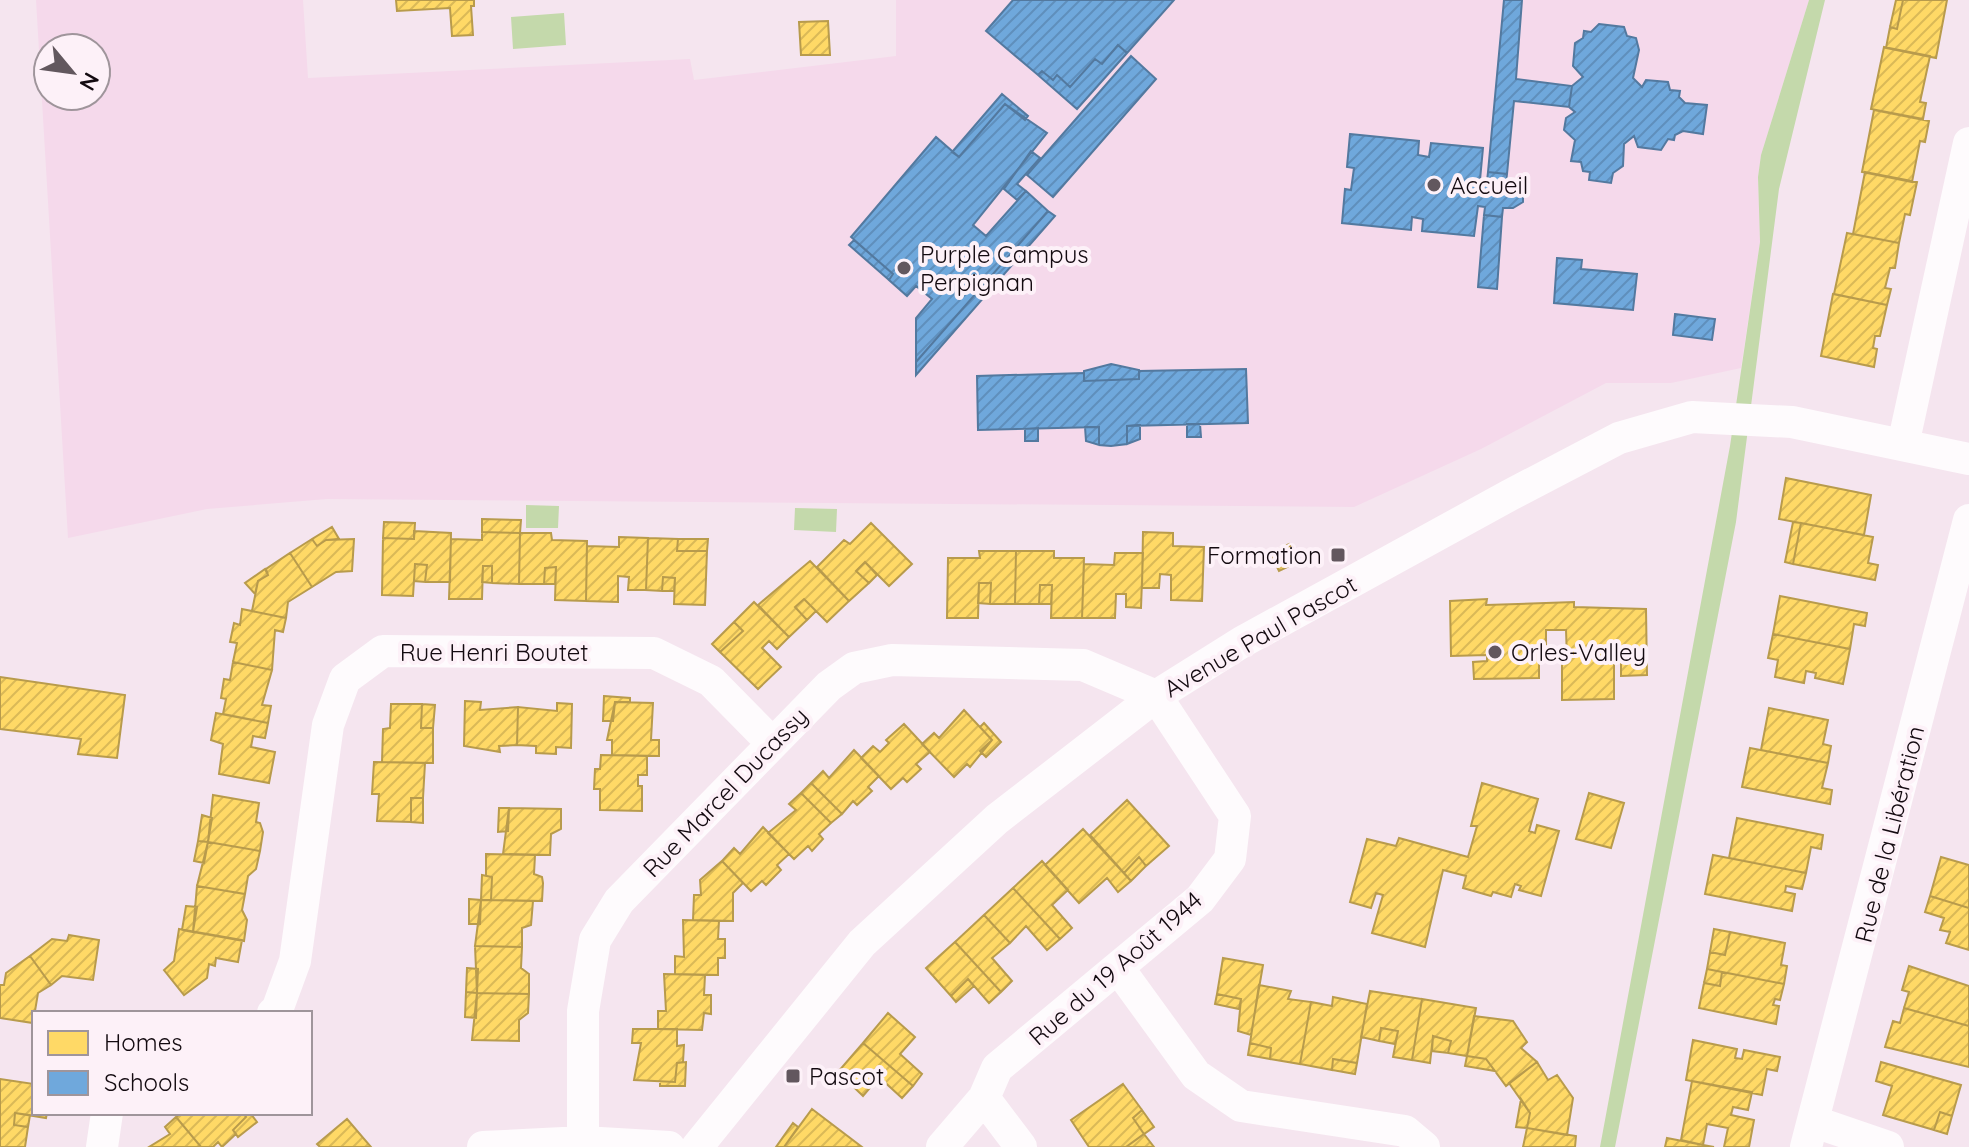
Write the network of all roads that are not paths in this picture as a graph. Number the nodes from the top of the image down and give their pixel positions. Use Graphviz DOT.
graph roads {
  1 [pos="1969,143"];
  2 [pos="1958,254"];
  3 [pos="1903,445"];
  4 [pos="1969,459"];
  5 [pos="1969,520"];
  6 [pos="1156,696"];
  7 [pos="772,743"];
  8 [pos="1119,969"];
  9 [pos="276,1011"];
  10 [pos="984,1098"];
  11 [pos="107,1115"];
  12 [pos="1810,1134"];
  13 [pos="583,1142"];
  14 [pos="102,1147"];
  15 [pos="483,1147"];
  16 [pos="669,1147"];
  17 [pos="697,1147"];
  18 [pos="942,1147"];
  19 [pos="1021,1147"];
  20 [pos="1424,1147"];
  21 [pos="1888,1147"];
  1 -- 2 [label="street"];
  2 -- 3 [label="street"];
  3 -- 4 [label="street, Avenue Paul Pascot"];
  3 -- 6 [label="street, Avenue Paul Pascot"];
  5 -- 12 [label="street, Rue de la Libération"];
  6 -- 7 [label="street, Rue Marcel Ducassy"];
  6 -- 8 [label="street, Rue du 19 Août 1944"];
  6 -- 17 [label="street, Avenue Paul Pascot"];
  7 -- 9 [label="street, Rue Henri Boutet"];
  7 -- 13 [label="street, Rue Marcel Ducassy"];
  8 -- 10 [label="street, Rue du 19 Août 1944"];
  8 -- 20 [label="street"];
  10 -- 18 [label="street, Rue du 19 Août 1944"];
  10 -- 19 [label="street"];
  11 -- 14 [label="street"];
  12 -- 21 [label="street"];
  13 -- 15 [label="street"];
  13 -- 16 [label="street"];
}
